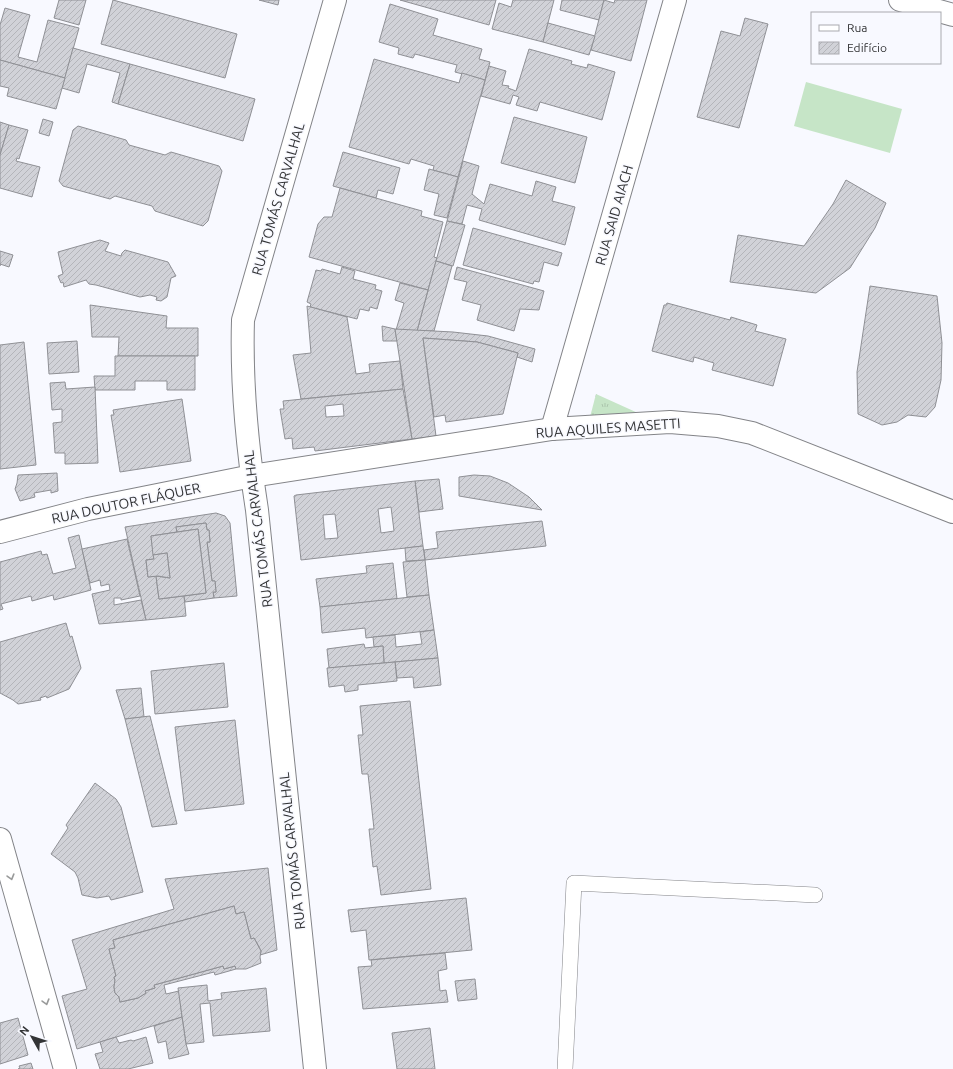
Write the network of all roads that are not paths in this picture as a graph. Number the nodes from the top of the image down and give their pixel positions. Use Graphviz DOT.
graph roads {
  1 [pos="335,0"];
  2 [pos="675,0"];
  3 [pos="900,0"];
  4 [pos="953,15"];
  5 [pos="552,430"];
  6 [pos="252,476"];
  7 [pos="953,512"];
  8 [pos="0,532"];
  9 [pos="0,839"];
  10 [pos="815,894"];
  11 [pos="65,1069"];
  12 [pos="315,1069"];
  13 [pos="565,1069"];
  1 -- 6 [label="street, RUA TOMÁS CARVALHAL"];
  2 -- 5 [label="street, RUA SAID AIACH"];
  3 -- 4 [label="street"];
  5 -- 6 [label="street, RUA AQUILES MASETTI"];
  5 -- 7 [label="street, RUA AQUILES MASETTI"];
  6 -- 8 [label="street, RUA DOUTOR FLÁQUER"];
  6 -- 12 [label="street, RUA TOMÁS CARVALHAL"];
  9 -- 11 [label="street, one-way"];
  10 -- 13 [label="lane"];
}
